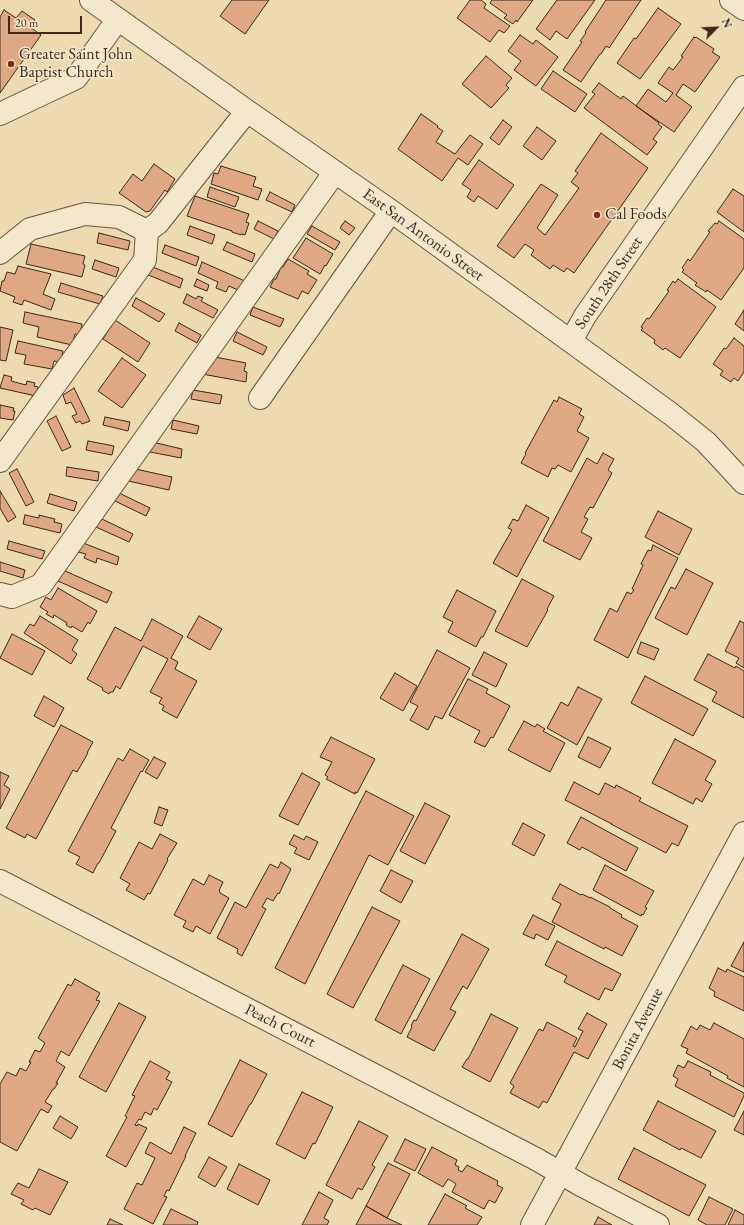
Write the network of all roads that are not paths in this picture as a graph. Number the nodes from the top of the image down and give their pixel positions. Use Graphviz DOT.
graph roads {
  1 [pos="91,0"];
  2 [pos="731,0"];
  3 [pos="744,9"];
  4 [pos="118,19"];
  5 [pos="744,87"];
  6 [pos="247,111"];
  7 [pos="0,114"];
  8 [pos="335,172"];
  9 [pos="391,211"];
  10 [pos="147,231"];
  11 [pos="0,254"];
  12 [pos="571,341"];
  13 [pos="260,398"];
  14 [pos="0,461"];
  15 [pos="744,483"];
  16 [pos="0,594"];
  17 [pos="744,833"];
  18 [pos="0,881"];
  19 [pos="560,1172"];
  20 [pos="532,1225"];
  21 [pos="658,1225"];
  1 -- 4 [label="street, East San Antonio Street"];
  2 -- 3 [label="street"];
  4 -- 6 [label="street, East San Antonio Street"];
  4 -- 7 [label="street"];
  5 -- 12 [label="street, South 28th Street"];
  6 -- 8 [label="street, East San Antonio Street"];
  6 -- 10 [label="street"];
  8 -- 9 [label="street, East San Antonio Street"];
  8 -- 16 [label="street"];
  9 -- 12 [label="street, East San Antonio Street"];
  9 -- 13 [label="street"];
  10 -- 11 [label="street"];
  10 -- 14 [label="street"];
  12 -- 15 [label="street, East San Antonio Street"];
  17 -- 19 [label="street, Bonita Avenue"];
  18 -- 19 [label="street, Peach Court"];
  19 -- 20 [label="street, Bonita Avenue"];
  19 -- 21 [label="street, Peach Court"];
}
